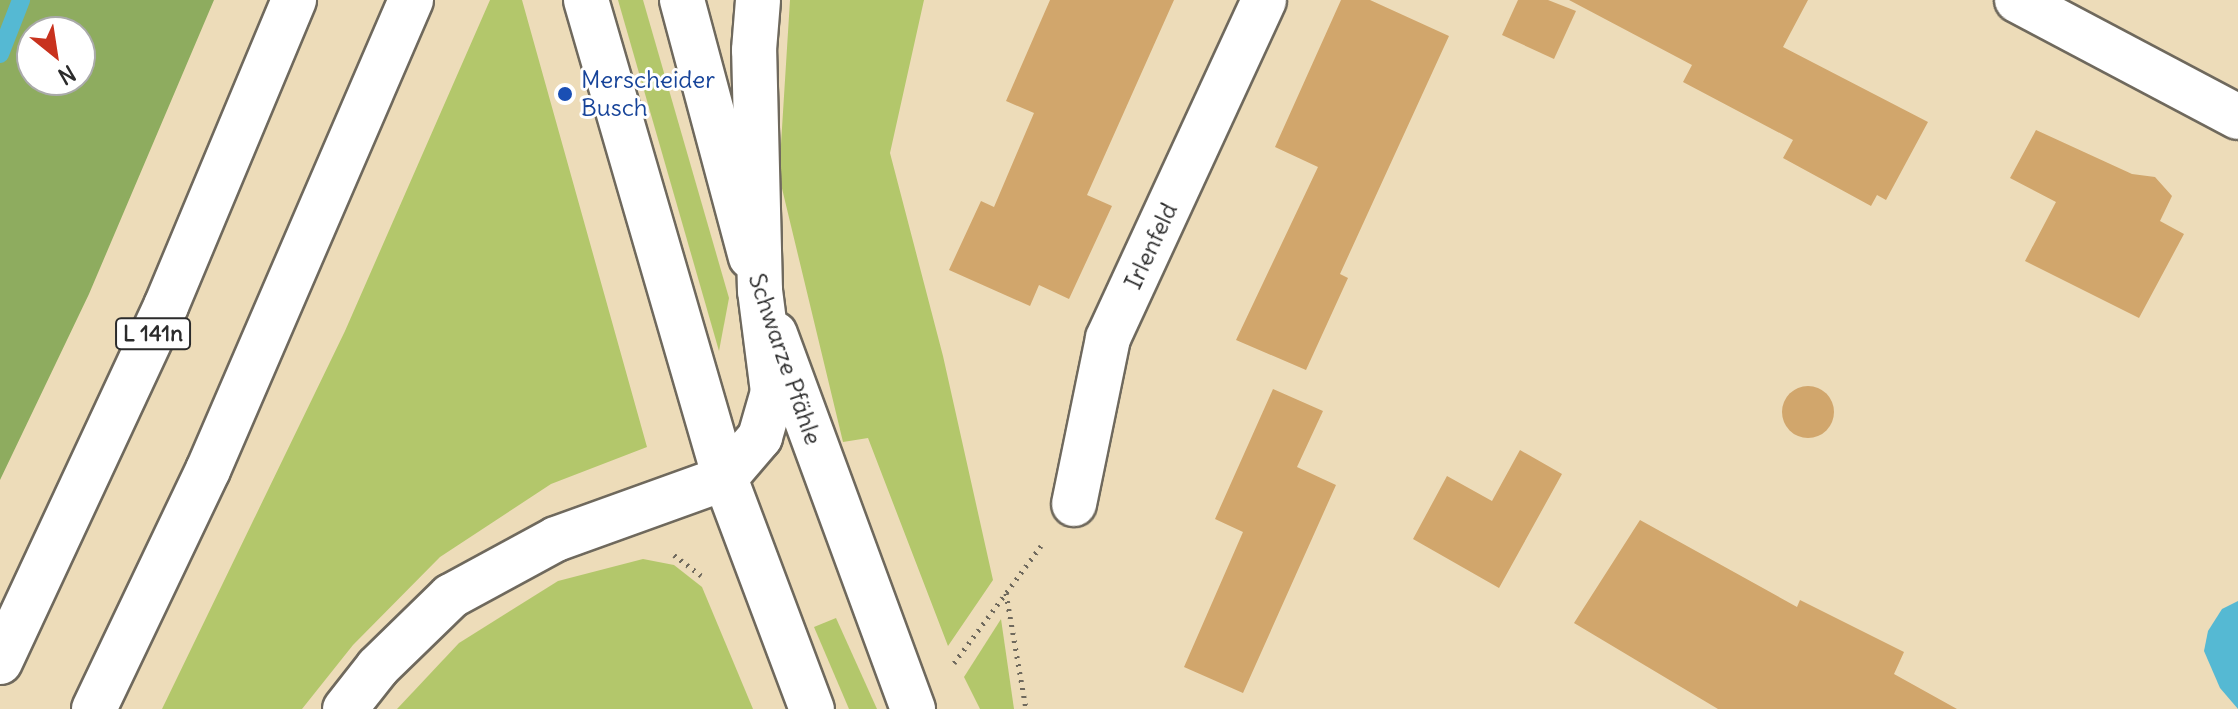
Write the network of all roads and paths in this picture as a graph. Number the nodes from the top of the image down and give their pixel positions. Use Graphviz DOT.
graph roads {
  1 [pos="294,0"];
  2 [pos="411,0"];
  3 [pos="586,0"];
  4 [pos="682,0"];
  5 [pos="758,0"];
  6 [pos="1264,0"];
  7 [pos="2017,0"];
  8 [pos="2238,117"];
  9 [pos="760,291"];
  10 [pos="725,478"];
  11 [pos="1074,504"];
  12 [pos="1006,592"];
  13 [pos="0,662"];
  14 [pos="951,666"];
  15 [pos="94,709"];
  16 [pos="345,709"];
  17 [pos="812,709"];
  18 [pos="913,709"];
  19 [pos="1026,709"];
  1 -- 13 [label="main road, L 141n"];
  2 -- 15 [label="main road"];
  3 -- 10 [label="main road"];
  4 -- 9 [label="main road, Schwarze Pfähle"];
  5 -- 9 [label="main road"];
  6 -- 11 [label="main road, Irlenfeld"];
  7 -- 8 [label="main road"];
  9 -- 10 [label="main road"];
  9 -- 18 [label="main road, Schwarze Pfähle"];
  10 -- 16 [label="main road"];
  10 -- 17 [label="main road"];
  11 -- 12 [label="path"];
  12 -- 14 [label="path"];
  12 -- 19 [label="path"];
}
